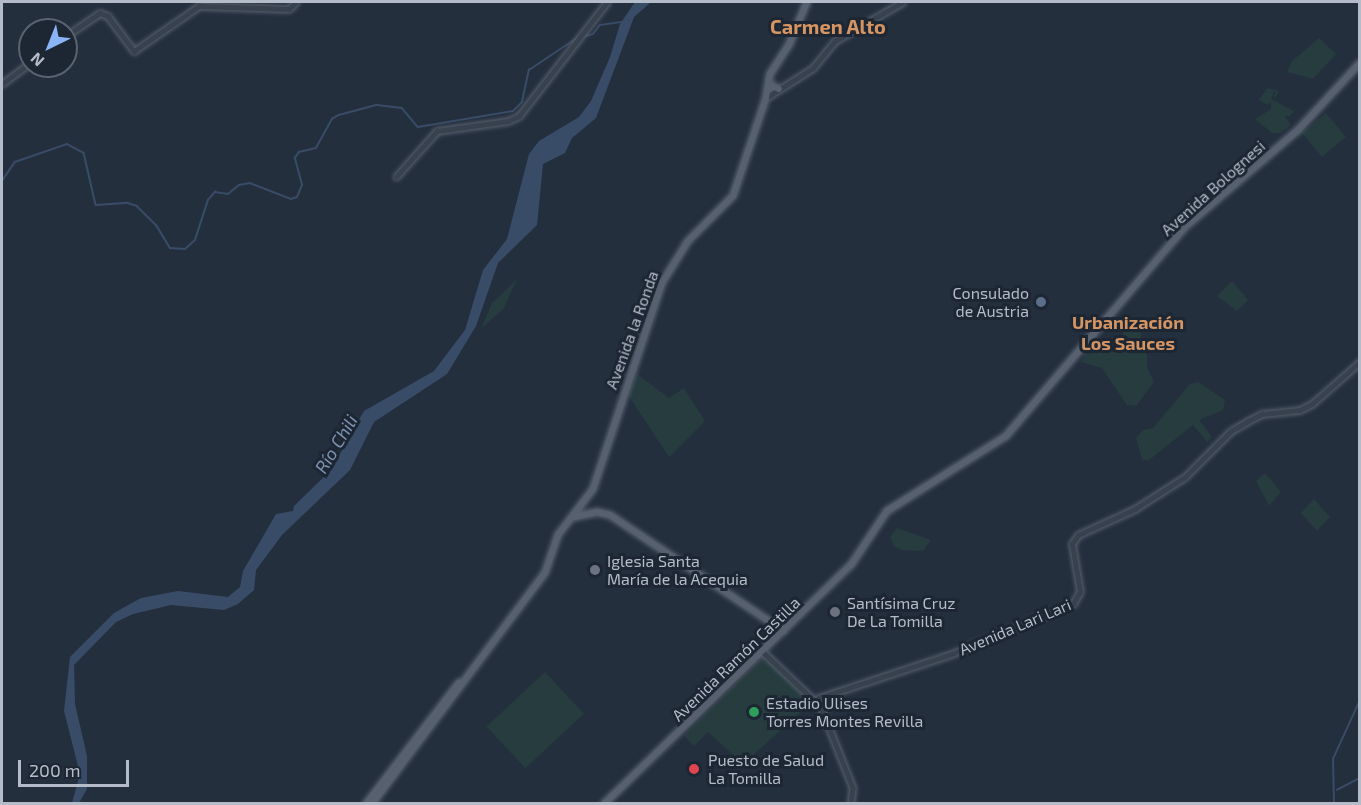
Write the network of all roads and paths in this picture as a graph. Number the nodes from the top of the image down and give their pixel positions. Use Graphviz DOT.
graph roads {
  1 [pos="296,2"];
  2 [pos="607,2"];
  3 [pos="807,2"];
  4 [pos="903,2"];
  5 [pos="78,28"];
  6 [pos="1359,63"];
  7 [pos="18,72"];
  8 [pos="2,84"];
  9 [pos="769,84"];
  10 [pos="778,89"];
  11 [pos="766,98"];
  12 [pos="396,177"];
  13 [pos="1359,362"];
  14 [pos="581,506"];
  15 [pos="586,514"];
  16 [pos="574,517"];
  17 [pos="878,527"];
  18 [pos="784,631"];
  19 [pos="763,652"];
  20 [pos="464,679"];
  21 [pos="817,704"];
  22 [pos="852,802"];
  23 [pos="366,804"];
  24 [pos="372,804"];
  25 [pos="604,804"];
  1 -- 5 [label="street"];
  2 -- 12 [label="street"];
  3 -- 9 [label="main road, Avenida la Ronda"];
  4 -- 10 [label="street"];
  6 -- 17 [label="main road, Avenida Bolognesi"];
  7 -- 8 [label="street"];
  9 -- 10 [label="main road"];
  9 -- 11 [label="main road, Avenida la Ronda"];
  10 -- 11 [label="street"];
  11 -- 14 [label="main road, Avenida la Ronda"];
  13 -- 21 [label="street, Avenida Lari Lari"];
  14 -- 15 [label="main road"];
  14 -- 16 [label="main road, Avenida la Ronda"];
  15 -- 16 [label="main road"];
  15 -- 18 [label="main road"];
  16 -- 20 [label="main road, Avenida la Ronda"];
  17 -- 18 [label="main road, Avenida Ramón Castilla"];
  18 -- 19 [label="main road, Avenida Ramón Castilla"];
  19 -- 21 [label="street"];
  19 -- 25 [label="main road, Avenida Ramón Castilla"];
  20 -- 23 [label="main road"];
  20 -- 24 [label="main road"];
  21 -- 22 [label="street"];
}
